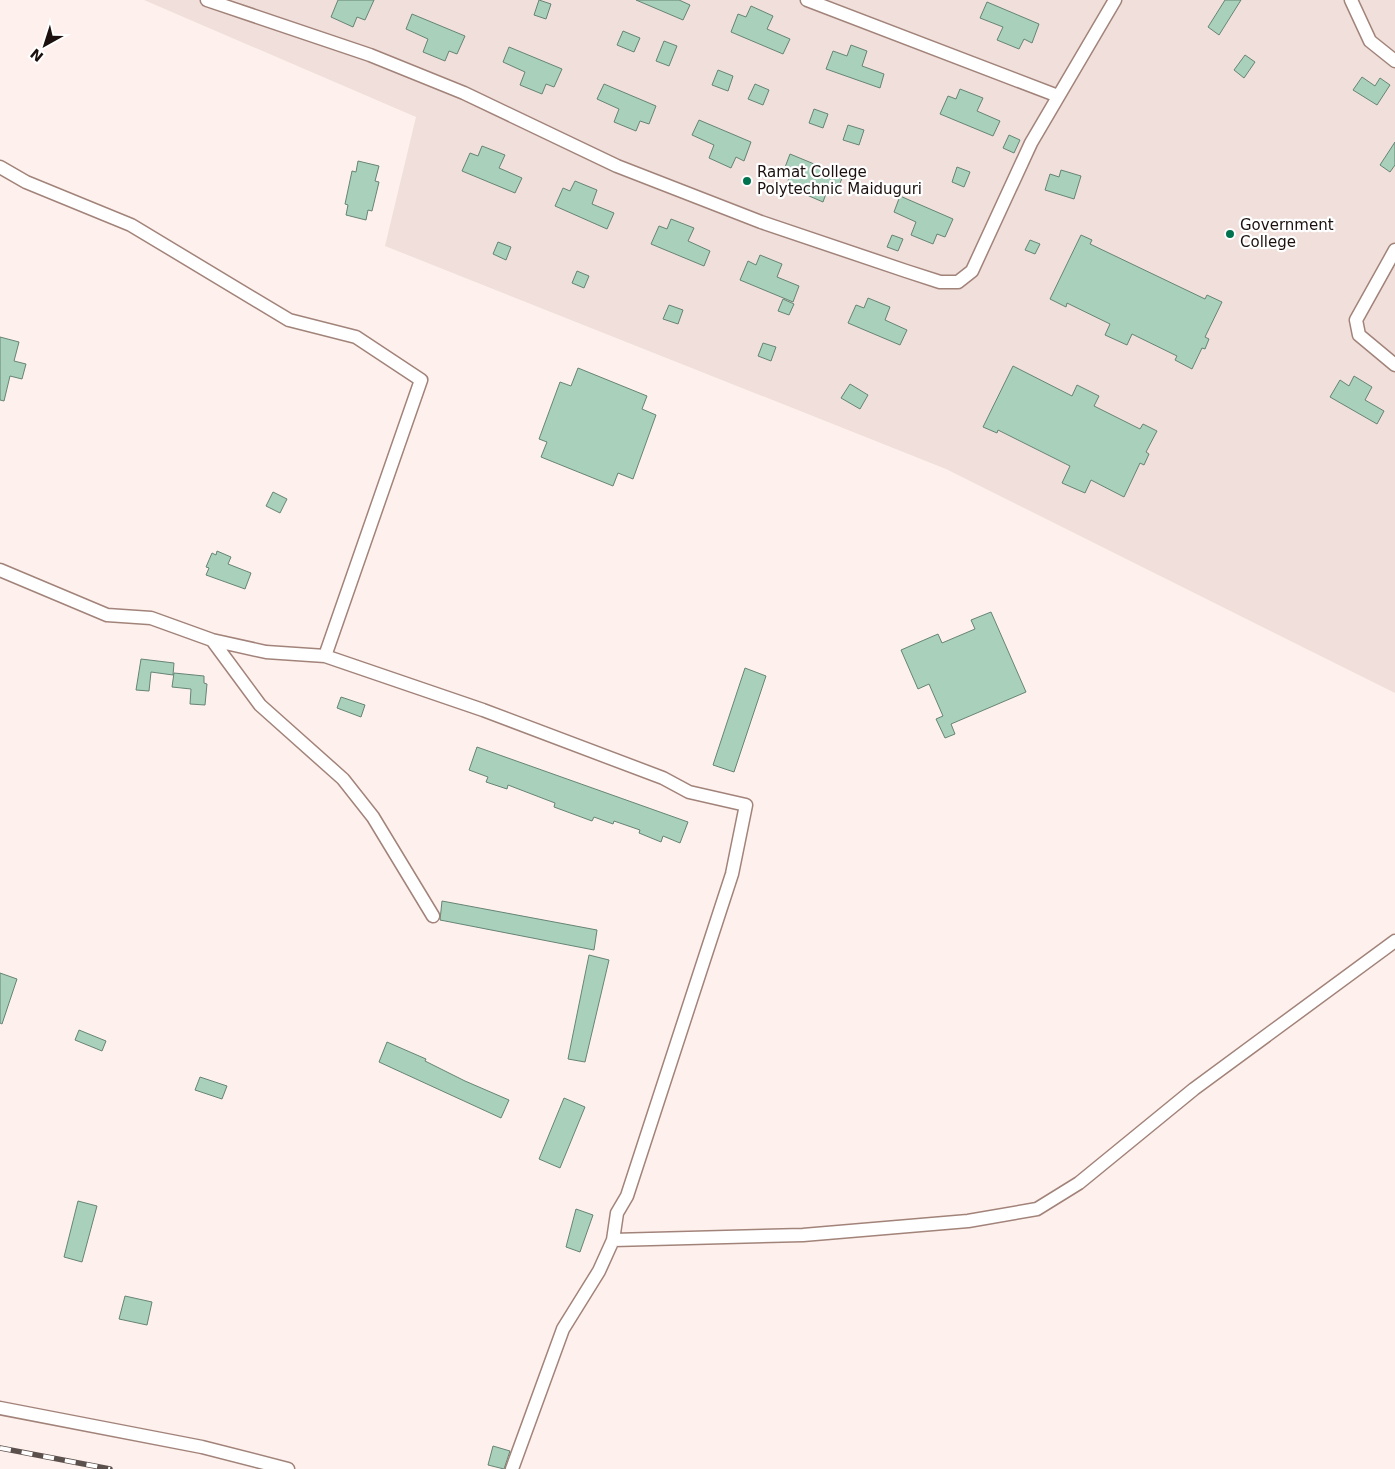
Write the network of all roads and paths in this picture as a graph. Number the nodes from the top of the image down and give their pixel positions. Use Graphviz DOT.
graph roads {
  1 [pos="207,0"];
  2 [pos="807,0"];
  3 [pos="1115,0"];
  4 [pos="1351,0"];
  5 [pos="1395,61"];
  6 [pos="1058,96"];
  7 [pos="0,167"];
  8 [pos="1395,250"];
  9 [pos="1395,365"];
  10 [pos="0,570"];
  11 [pos="212,640"];
  12 [pos="325,656"];
  13 [pos="433,916"];
  14 [pos="1395,941"];
  15 [pos="613,1240"];
  16 [pos="0,1408"];
  17 [pos="288,1469"];
  18 [pos="512,1469"];
  1 -- 6 [label="street"];
  2 -- 6 [label="street"];
  3 -- 6 [label="street"];
  4 -- 5 [label="street"];
  7 -- 12 [label="street"];
  8 -- 9 [label="street"];
  10 -- 11 [label="street"];
  11 -- 12 [label="street"];
  11 -- 13 [label="street"];
  12 -- 15 [label="street"];
  14 -- 15 [label="street"];
  15 -- 18 [label="street"];
  16 -- 17 [label="street"];
}
